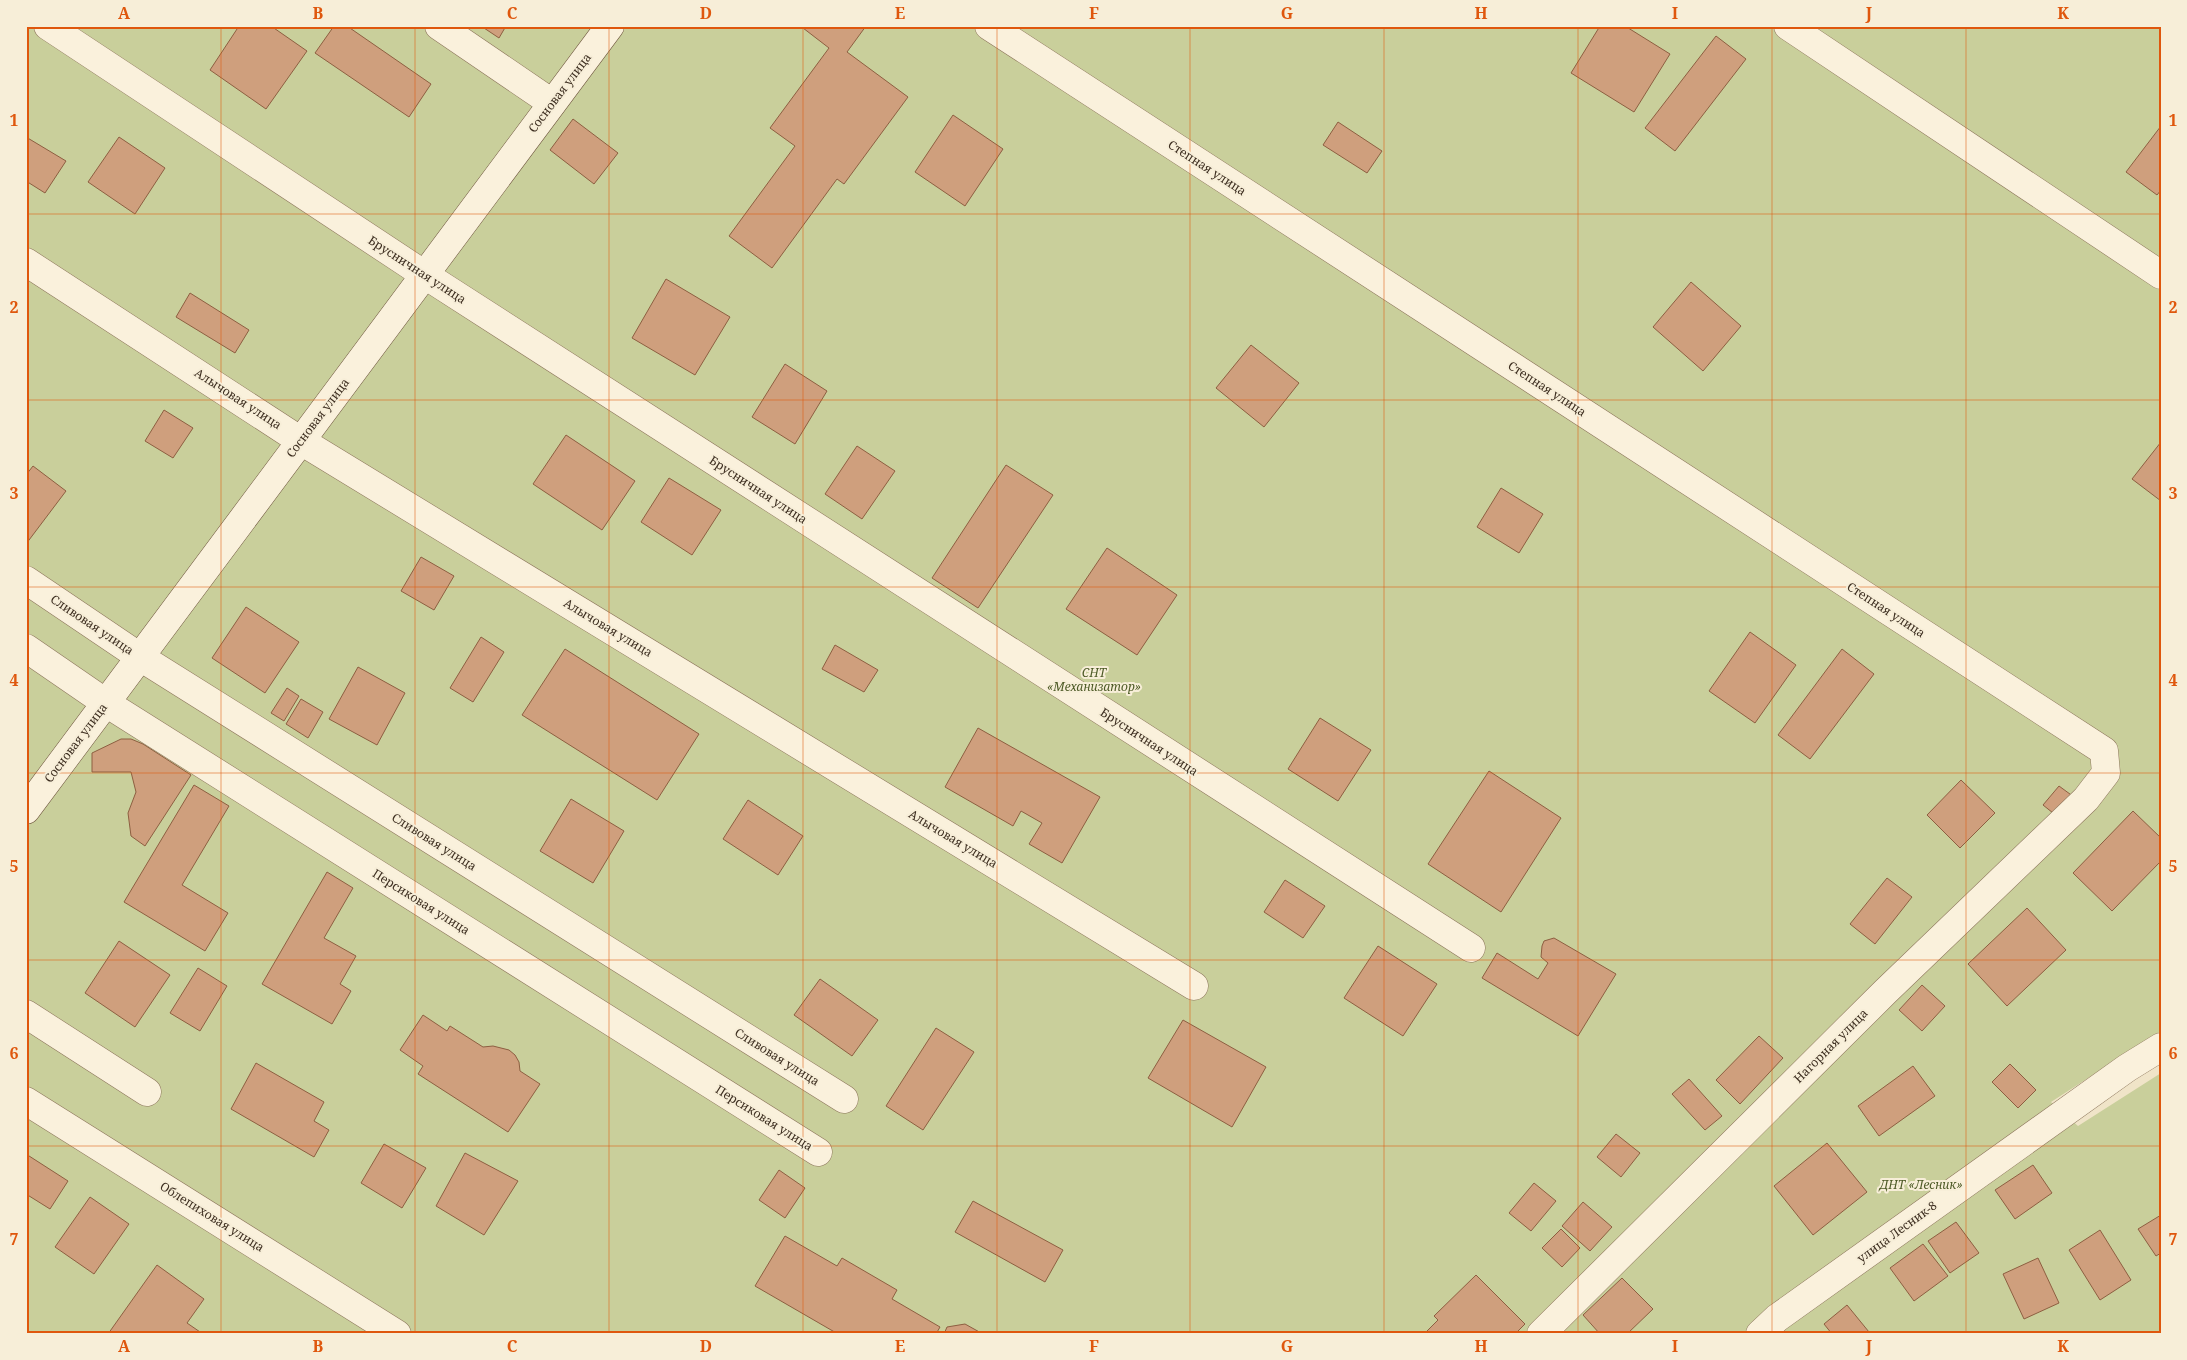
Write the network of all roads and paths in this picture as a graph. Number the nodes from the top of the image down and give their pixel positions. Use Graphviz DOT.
graph roads {
  1 [pos="48,26"];
  2 [pos="439,26"];
  3 [pos="610,26"];
  4 [pos="989,26"];
  5 [pos="1788,26"];
  6 [pos="552,103"];
  7 [pos="26,262"];
  8 [pos="424,275"];
  9 [pos="2161,275"];
  10 [pos="301,441"];
  11 [pos="26,580"];
  12 [pos="26,648"];
  13 [pos="140,657"];
  14 [pos="106,703"];
  15 [pos="2104,751"];
  16 [pos="26,810"];
  17 [pos="1471,948"];
  18 [pos="1194,986"];
  19 [pos="26,1014"];
  20 [pos="2161,1048"];
  21 [pos="147,1092"];
  22 [pos="26,1100"];
  23 [pos="844,1100"];
  24 [pos="818,1152"];
  25 [pos="398,1334"];
  26 [pos="1541,1334"];
  27 [pos="1760,1334"];
  1 -- 8 [label="street, Брусничная улица"];
  2 -- 6 [label="street"];
  3 -- 6 [label="street, Сосновая улица"];
  4 -- 15 [label="street, Степная улица"];
  5 -- 9 [label="street"];
  6 -- 8 [label="street, Сосновая улица"];
  7 -- 10 [label="street, Алычовая улица"];
  8 -- 10 [label="street, Сосновая улица"];
  8 -- 17 [label="street, Брусничная улица"];
  10 -- 13 [label="street, Сосновая улица"];
  10 -- 18 [label="street, Алычовая улица"];
  11 -- 13 [label="street, Сливовая улица"];
  12 -- 14 [label="street, Персиковая улица"];
  13 -- 14 [label="street, Сосновая улица"];
  13 -- 23 [label="street, Сливовая улица"];
  14 -- 16 [label="street, Сосновая улица"];
  14 -- 24 [label="street, Персиковая улица"];
  15 -- 26 [label="street, Нагорная улица"];
  19 -- 21 [label="street"];
  20 -- 27 [label="street, улица Лесник-8"];
  22 -- 25 [label="street, Облепиховая улица"];
}
